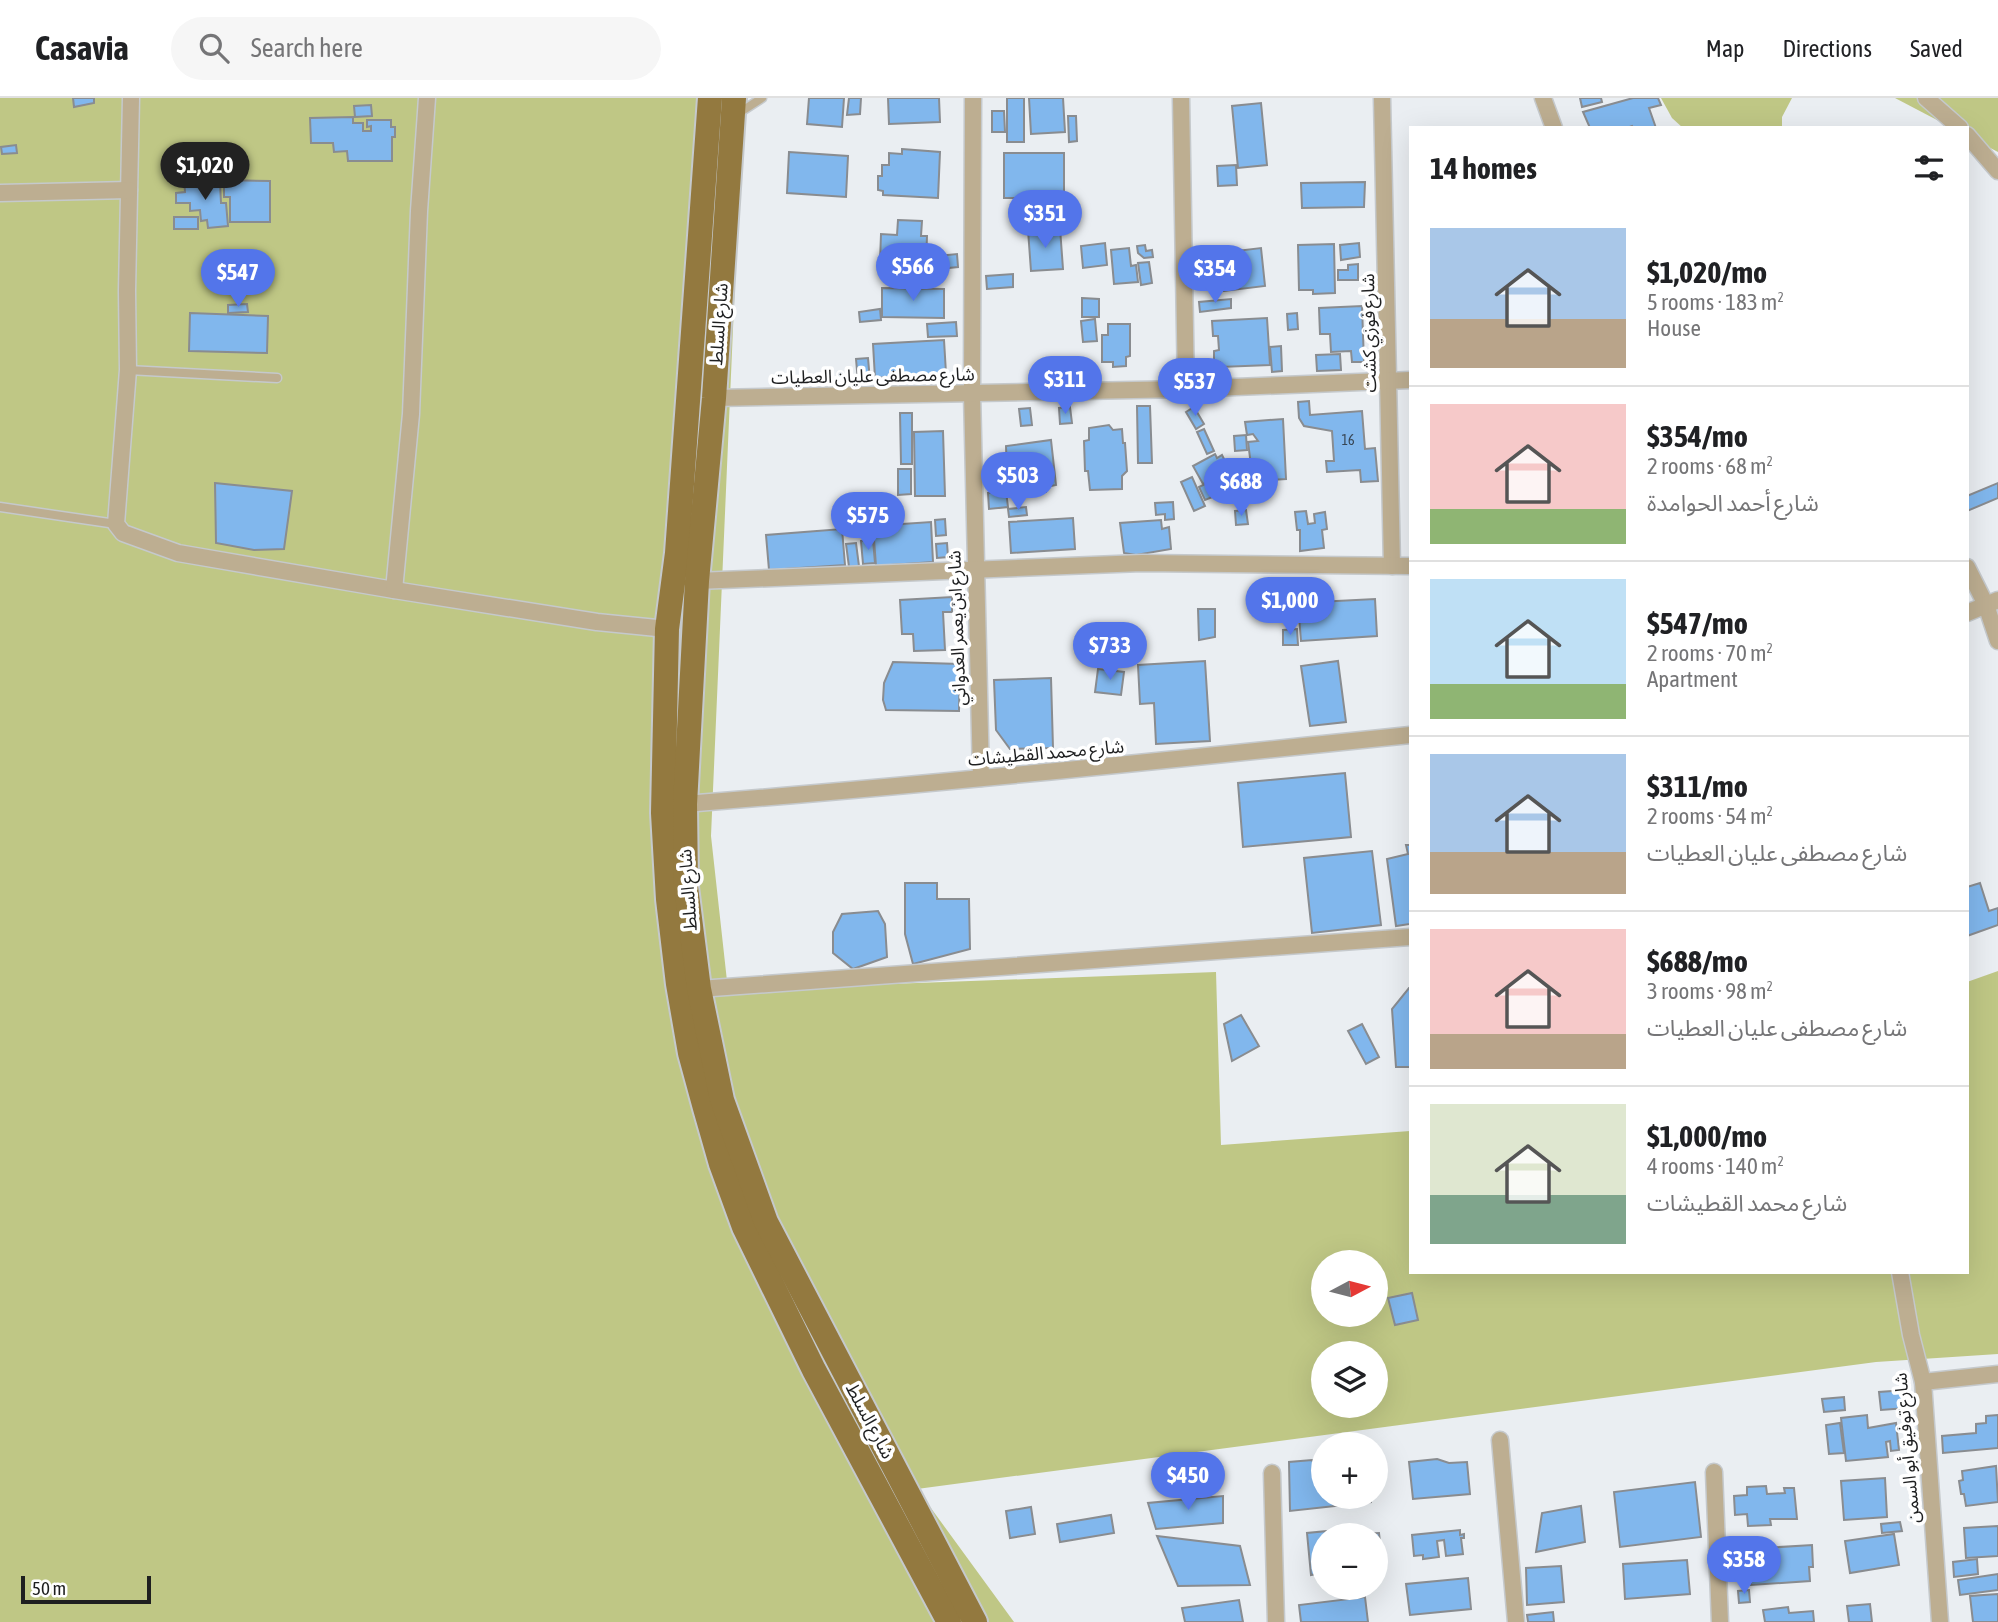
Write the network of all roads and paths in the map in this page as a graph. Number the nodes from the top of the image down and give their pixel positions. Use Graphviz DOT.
graph roads {
  1 [pos="131,98"];
  2 [pos="427,98"];
  3 [pos="710,98"];
  4 [pos="762,98"];
  5 [pos="973,98"];
  6 [pos="1181,98"];
  7 [pos="1382,98"];
  8 [pos="1543,98"];
  9 [pos="1926,98"];
  10 [pos="734,107"];
  11 [pos="1553,126"];
  12 [pos="1958,126"];
  13 [pos="1969,137"];
  14 [pos="1998,171"];
  15 [pos="129,190"];
  16 [pos="0,193"];
  17 [pos="128,370"];
  18 [pos="277,378"];
  19 [pos="1389,380"];
  20 [pos="1409,380"];
  21 [pos="1186,389"];
  22 [pos="972,393"];
  23 [pos="714,398"];
  24 [pos="0,507"];
  25 [pos="116,524"];
  26 [pos="1392,566"];
  27 [pos="1409,566"];
  28 [pos="974,568"];
  29 [pos="1969,570"];
  30 [pos="697,581"];
  31 [pos="394,590"];
  32 [pos="1992,603"];
  33 [pos="1969,612"];
  34 [pos="667,629"];
  35 [pos="1998,641"];
  36 [pos="1409,735"];
  37 [pos="981,778"];
  38 [pos="685,804"];
  39 [pos="1409,937"];
  40 [pos="699,989"];
  41 [pos="1900,1274"];
  42 [pos="1998,1374"];
  43 [pos="1923,1382"];
  44 [pos="1500,1440"];
  45 [pos="1714,1472"];
  46 [pos="1272,1473"];
  47 [pos="949,1622"];
  48 [pos="975,1622"];
  49 [pos="1276,1622"];
  50 [pos="1516,1622"];
  51 [pos="1720,1622"];
  52 [pos="1940,1622"];
  1 -- 15 [label="street"];
  2 -- 31 [label="street"];
  3 -- 34 [label="main road, شارع السلط"];
  4 -- 10 [label="lane"];
  5 -- 22 [label="street, شارع ابن يعمر العدواني"];
  6 -- 21 [label="street"];
  7 -- 19 [label="street, شارع فوزي كشت"];
  8 -- 11 [label="street"];
  9 -- 12 [label="street"];
  10 -- 23 [label="main road, شارع السلط"];
  13 -- 14 [label="street"];
  15 -- 16 [label="street"];
  15 -- 17 [label="street"];
  17 -- 18 [label="lane"];
  17 -- 25 [label="street"];
  19 -- 20 [label="street, شارع مصطفى عليان العطيات"];
  19 -- 21 [label="street, شارع مصطفى عليان العطيات"];
  19 -- 26 [label="street, شارع فوزي كشت"];
  21 -- 22 [label="street, شارع مصطفى عليان العطيات"];
  22 -- 23 [label="street, شارع مصطفى عليان العطيات"];
  22 -- 28 [label="street, شارع ابن يعمر العدواني"];
  23 -- 30 [label="main road, شارع السلط"];
  24 -- 25 [label="lane"];
  25 -- 31 [label="street"];
  26 -- 27 [label="street"];
  26 -- 28 [label="street"];
  28 -- 30 [label="street"];
  28 -- 37 [label="street, شارع ابن يعمر العدواني"];
  29 -- 32 [label="street"];
  30 -- 38 [label="main road, شارع السلط"];
  31 -- 34 [label="street"];
  32 -- 33 [label="street"];
  32 -- 35 [label="street"];
  34 -- 47 [label="main road, شارع السلط"];
  36 -- 37 [label="street, شارع محمد القطيشات"];
  37 -- 38 [label="street, شارع محمد القطيشات"];
  38 -- 40 [label="main road, شارع السلط"];
  39 -- 40 [label="street"];
  40 -- 48 [label="main road, شارع السلط"];
  41 -- 43 [label="street, شارع توفيق أبو السمن"];
  42 -- 43 [label="street"];
  43 -- 52 [label="street, شارع توفيق أبو السمن"];
  44 -- 50 [label="street"];
  45 -- 51 [label="street"];
  46 -- 49 [label="street"];
}
